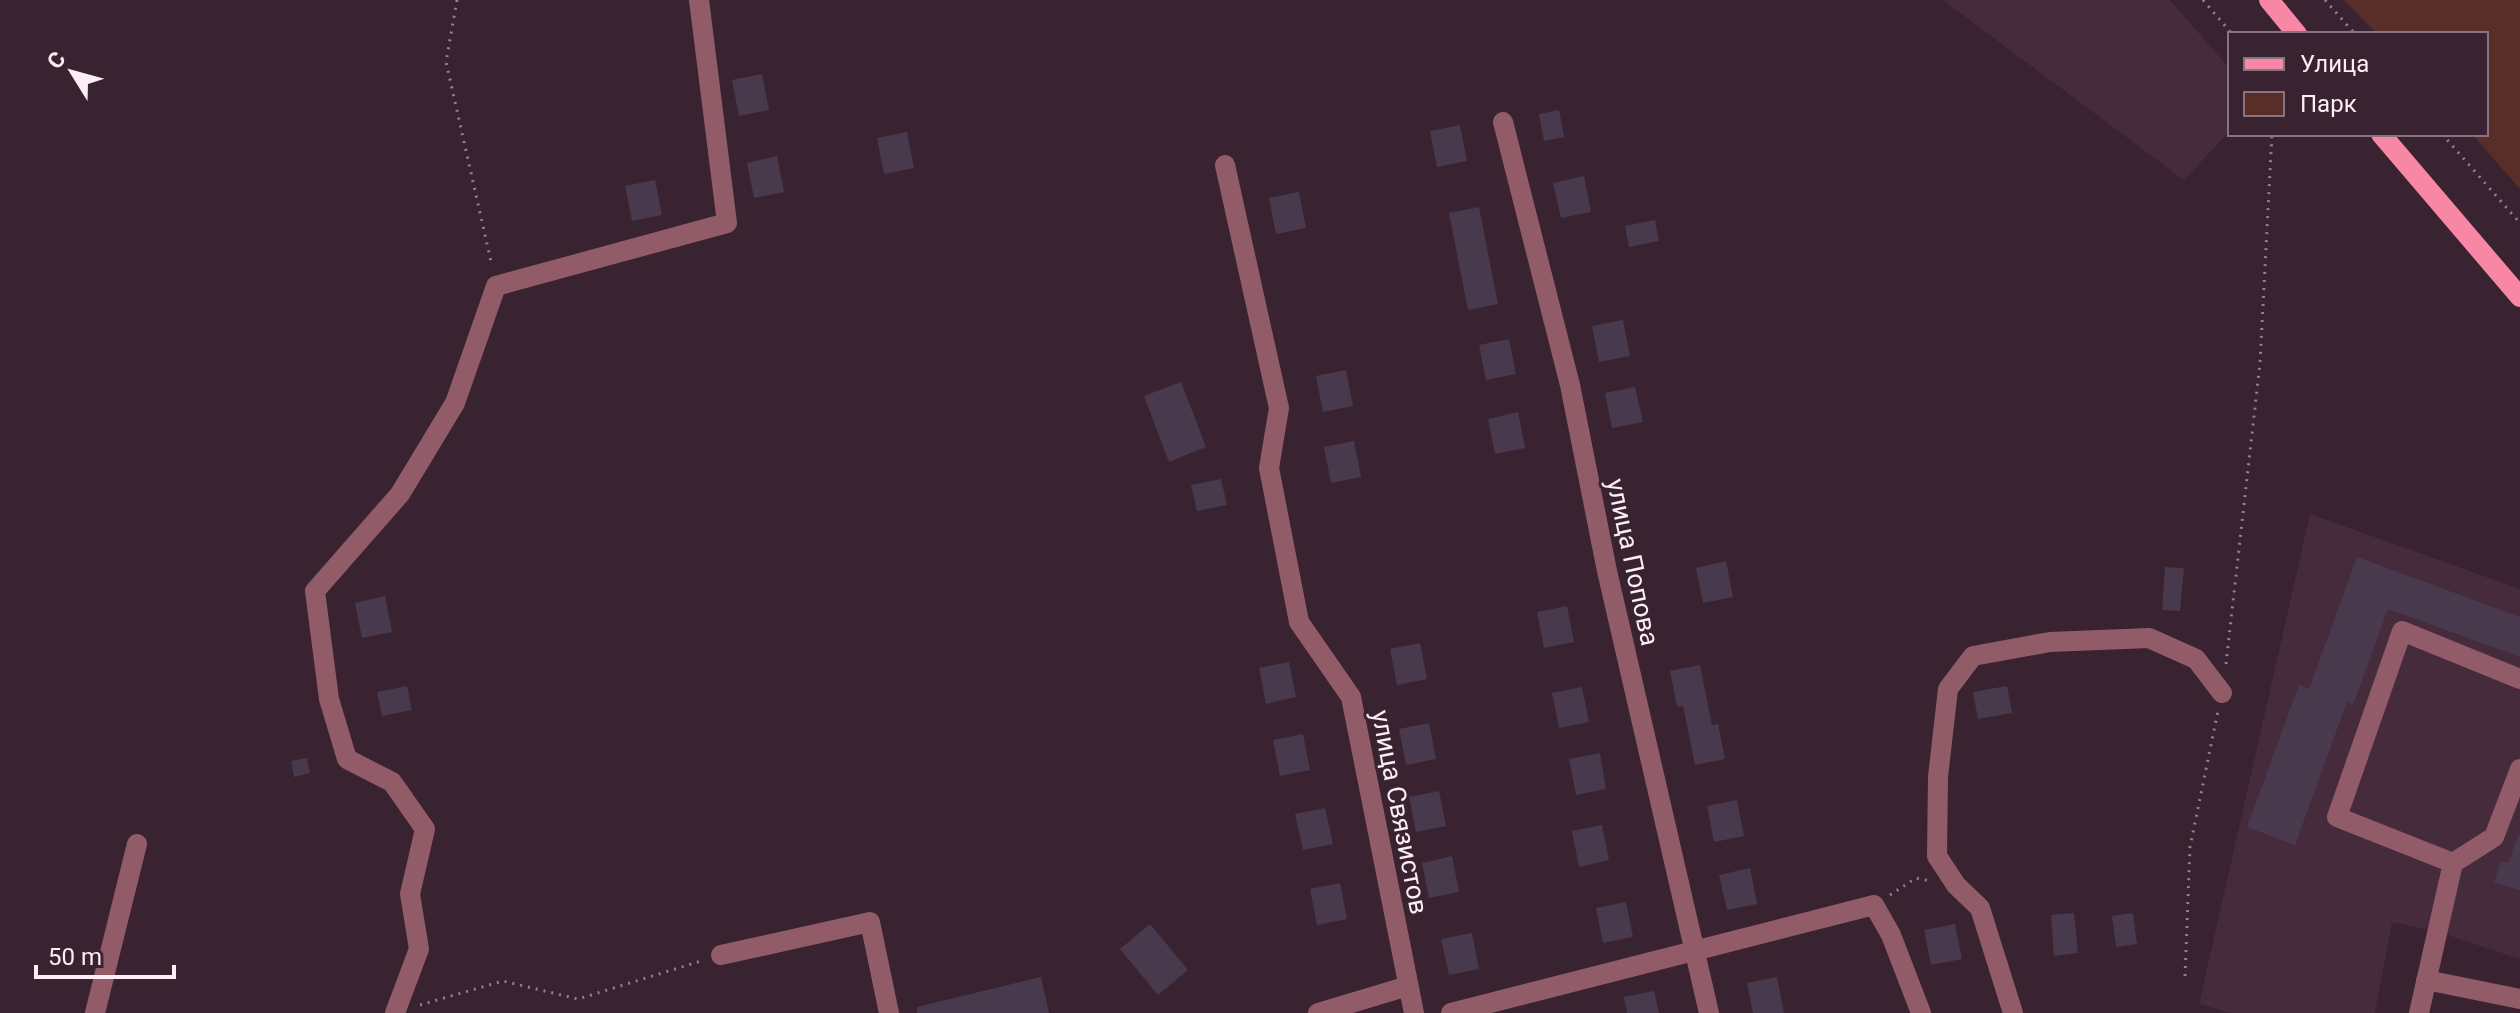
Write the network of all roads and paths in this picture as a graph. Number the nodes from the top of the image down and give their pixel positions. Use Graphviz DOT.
graph roads {
  1 [pos="457,0"];
  2 [pos="699,0"];
  3 [pos="2203,0"];
  4 [pos="2269,0"];
  5 [pos="2325,0"];
  6 [pos="2230,32"];
  7 [pos="2295,32"];
  8 [pos="2353,32"];
  9 [pos="1503,122"];
  10 [pos="2272,136"];
  11 [pos="2383,136"];
  12 [pos="2444,136"];
  13 [pos="1225,165"];
  14 [pos="2520,223"];
  15 [pos="496,286"];
  16 [pos="2520,297"];
  17 [pos="2520,679"];
  18 [pos="2222,693"];
  19 [pos="2520,769"];
  20 [pos="137,844"];
  21 [pos="2453,863"];
  22 [pos="1956,885"];
  23 [pos="1874,905"];
  24 [pos="1694,950"];
  25 [pos="721,955"];
  26 [pos="2185,976"];
  27 [pos="2426,980"];
  28 [pos="1408,986"];
  29 [pos="2520,999"];
  30 [pos="396,1012"];
  31 [pos="95,1013"];
  32 [pos="889,1013"];
  33 [pos="1318,1013"];
  34 [pos="1414,1013"];
  35 [pos="1451,1013"];
  36 [pos="1709,1013"];
  37 [pos="1921,1013"];
  38 [pos="2013,1013"];
  39 [pos="2419,1013"];
  1 -- 15 [label="path"];
  2 -- 15 [label="street"];
  3 -- 6 [label="path"];
  4 -- 7 [label="main road"];
  5 -- 8 [label="path"];
  9 -- 24 [label="street, улица Попова"];
  10 -- 18 [label="path"];
  11 -- 16 [label="main road"];
  12 -- 14 [label="path"];
  13 -- 28 [label="street, улица Связистов"];
  15 -- 30 [label="street"];
  17 -- 21 [label="street"];
  18 -- 22 [label="street"];
  18 -- 26 [label="path"];
  19 -- 21 [label="street"];
  20 -- 31 [label="street"];
  21 -- 27 [label="street"];
  22 -- 23 [label="path"];
  22 -- 38 [label="street"];
  23 -- 24 [label="street"];
  23 -- 37 [label="street"];
  24 -- 35 [label="street"];
  24 -- 36 [label="street, улица Попова"];
  25 -- 30 [label="path"];
  25 -- 32 [label="street"];
  27 -- 29 [label="street"];
  27 -- 39 [label="street"];
  28 -- 33 [label="street"];
  28 -- 34 [label="street, улица Связистов"];
}
